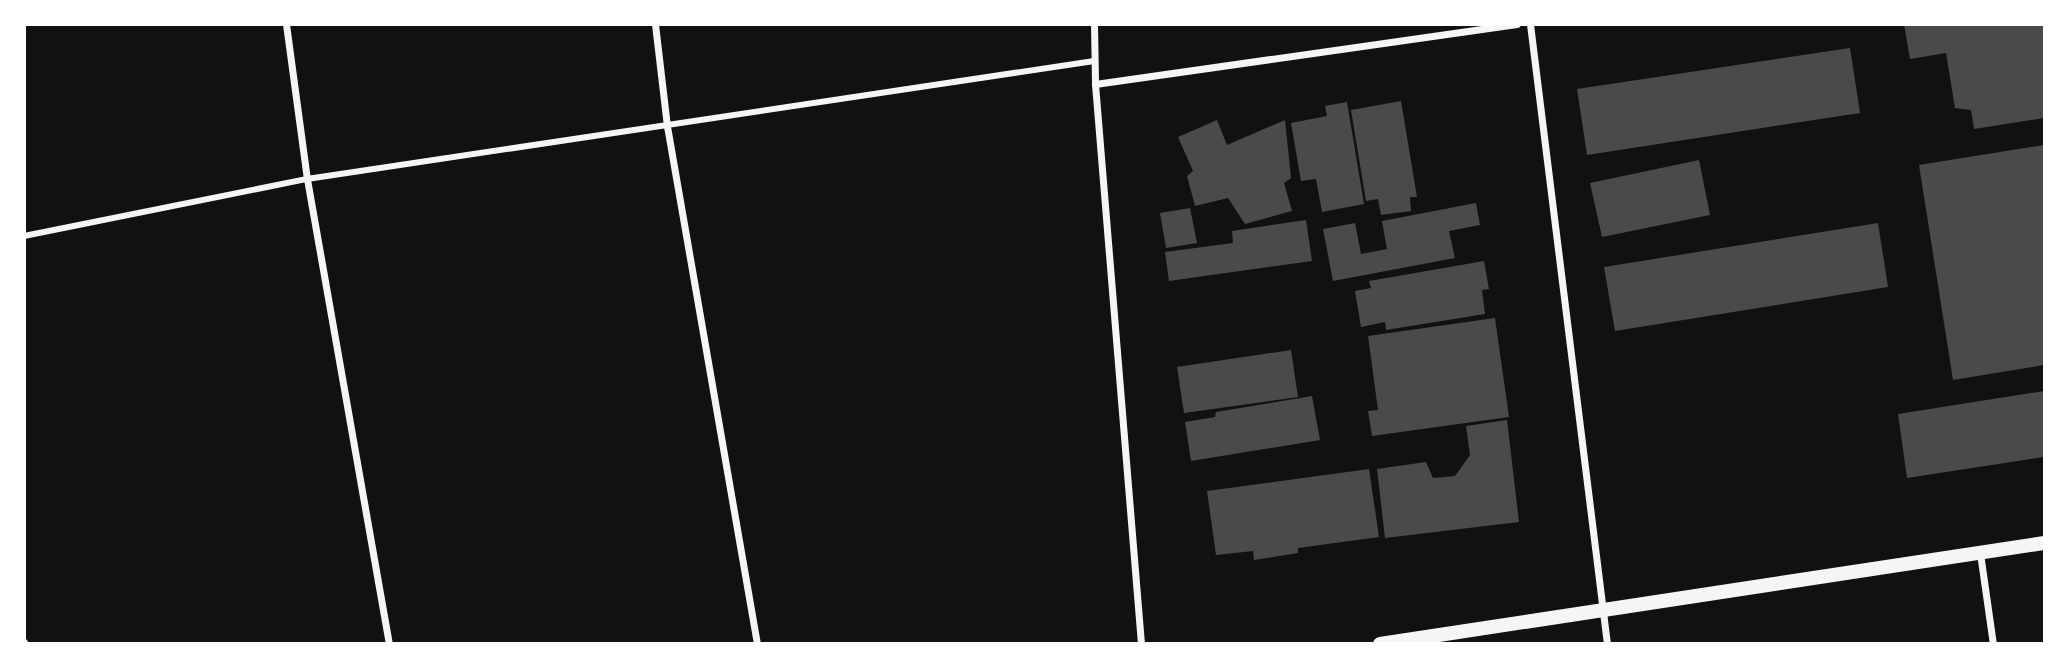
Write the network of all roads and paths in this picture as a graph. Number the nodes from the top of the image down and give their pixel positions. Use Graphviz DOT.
graph roads {
  1 [pos="286,24"];
  2 [pos="655,24"];
  3 [pos="1094,24"];
  4 [pos="1517,24"];
  5 [pos="1530,24"];
  6 [pos="1094,61"];
  7 [pos="1095,84"];
  8 [pos="667,126"];
  9 [pos="307,179"];
  10 [pos="24,236"];
  11 [pos="2045,543"];
  12 [pos="1980,553"];
  13 [pos="1602,610"];
  14 [pos="389,643"];
  15 [pos="757,643"];
  16 [pos="1141,643"];
  17 [pos="1380,643"];
  18 [pos="1607,643"];
  19 [pos="1993,643"];
  1 -- 9 [label="street"];
  2 -- 8 [label="street"];
  3 -- 6 [label="street"];
  4 -- 7 [label="street"];
  5 -- 13 [label="street"];
  6 -- 7 [label="street"];
  6 -- 8 [label="street"];
  7 -- 16 [label="street"];
  8 -- 9 [label="street"];
  8 -- 15 [label="street"];
  9 -- 10 [label="street"];
  9 -- 14 [label="street"];
  11 -- 12 [label="main road"];
  12 -- 13 [label="main road"];
  12 -- 19 [label="street"];
  13 -- 17 [label="main road"];
  13 -- 18 [label="street"];
}
